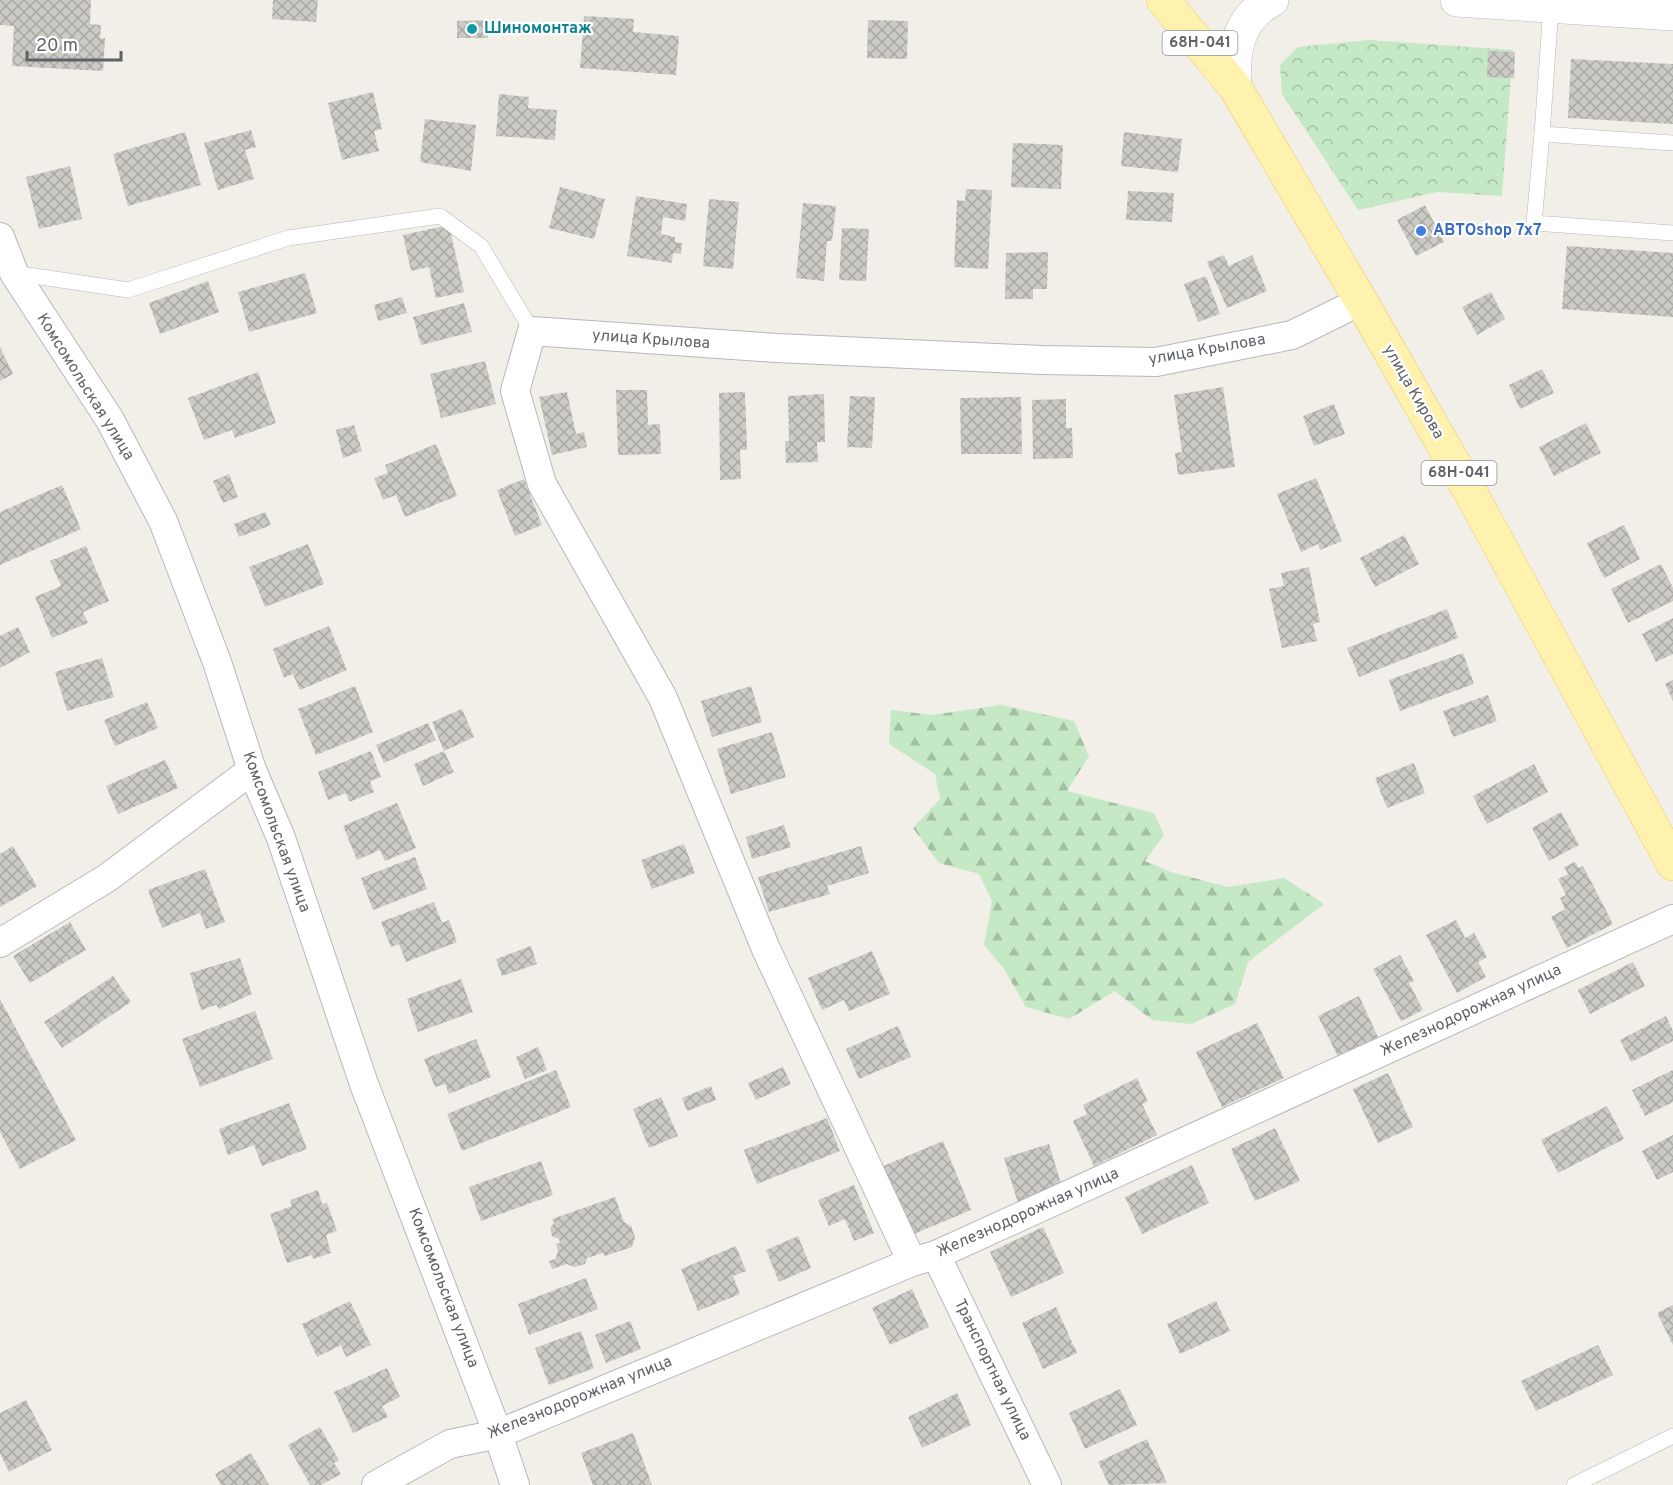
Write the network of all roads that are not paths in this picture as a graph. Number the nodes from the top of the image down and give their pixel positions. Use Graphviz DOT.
graph roads {
  1 [pos="1163,0"];
  2 [pos="1272,0"];
  3 [pos="1457,0"];
  4 [pos="1551,7"];
  5 [pos="1673,14"];
  6 [pos="1235,87"];
  7 [pos="1542,134"];
  8 [pos="1673,143"];
  9 [pos="1673,233"];
  10 [pos="0,237"];
  11 [pos="7,276"];
  12 [pos="1362,301"];
  13 [pos="532,331"];
  14 [pos="252,770"];
  15 [pos="1673,864"];
  16 [pos="1673,919"];
  17 [pos="0,943"];
  18 [pos="924,1259"];
  19 [pos="498,1434"];
  20 [pos="1673,1436"];
  21 [pos="376,1485"];
  22 [pos="515,1485"];
  23 [pos="1047,1485"];
  24 [pos="1574,1485"];
  1 -- 6 [label="main road, улица Кирова / 68Н-041"];
  2 -- 6 [label="street"];
  3 -- 4 [label="street"];
  4 -- 5 [label="street"];
  4 -- 7 [label="lane"];
  6 -- 12 [label="main road, улица Кирова / 68Н-041"];
  7 -- 8 [label="lane"];
  7 -- 9 [label="lane"];
  10 -- 11 [label="street, Комсомольская улица"];
  11 -- 13 [label="lane"];
  11 -- 14 [label="street, Комсомольская улица"];
  12 -- 13 [label="street, улица Крылова"];
  12 -- 15 [label="main road, улица Кирова / 68Н-041"];
  13 -- 18 [label="street, Транспортная улица"];
  14 -- 17 [label="street"];
  14 -- 19 [label="street, Комсомольская улица"];
  16 -- 18 [label="street, Железнодорожная улица"];
  18 -- 19 [label="street, Железнодорожная улица"];
  18 -- 23 [label="street, Транспортная улица"];
  19 -- 21 [label="street, Железнодорожная улица"];
  19 -- 22 [label="street, Комсомольская улица"];
  20 -- 24 [label="lane"];
}
